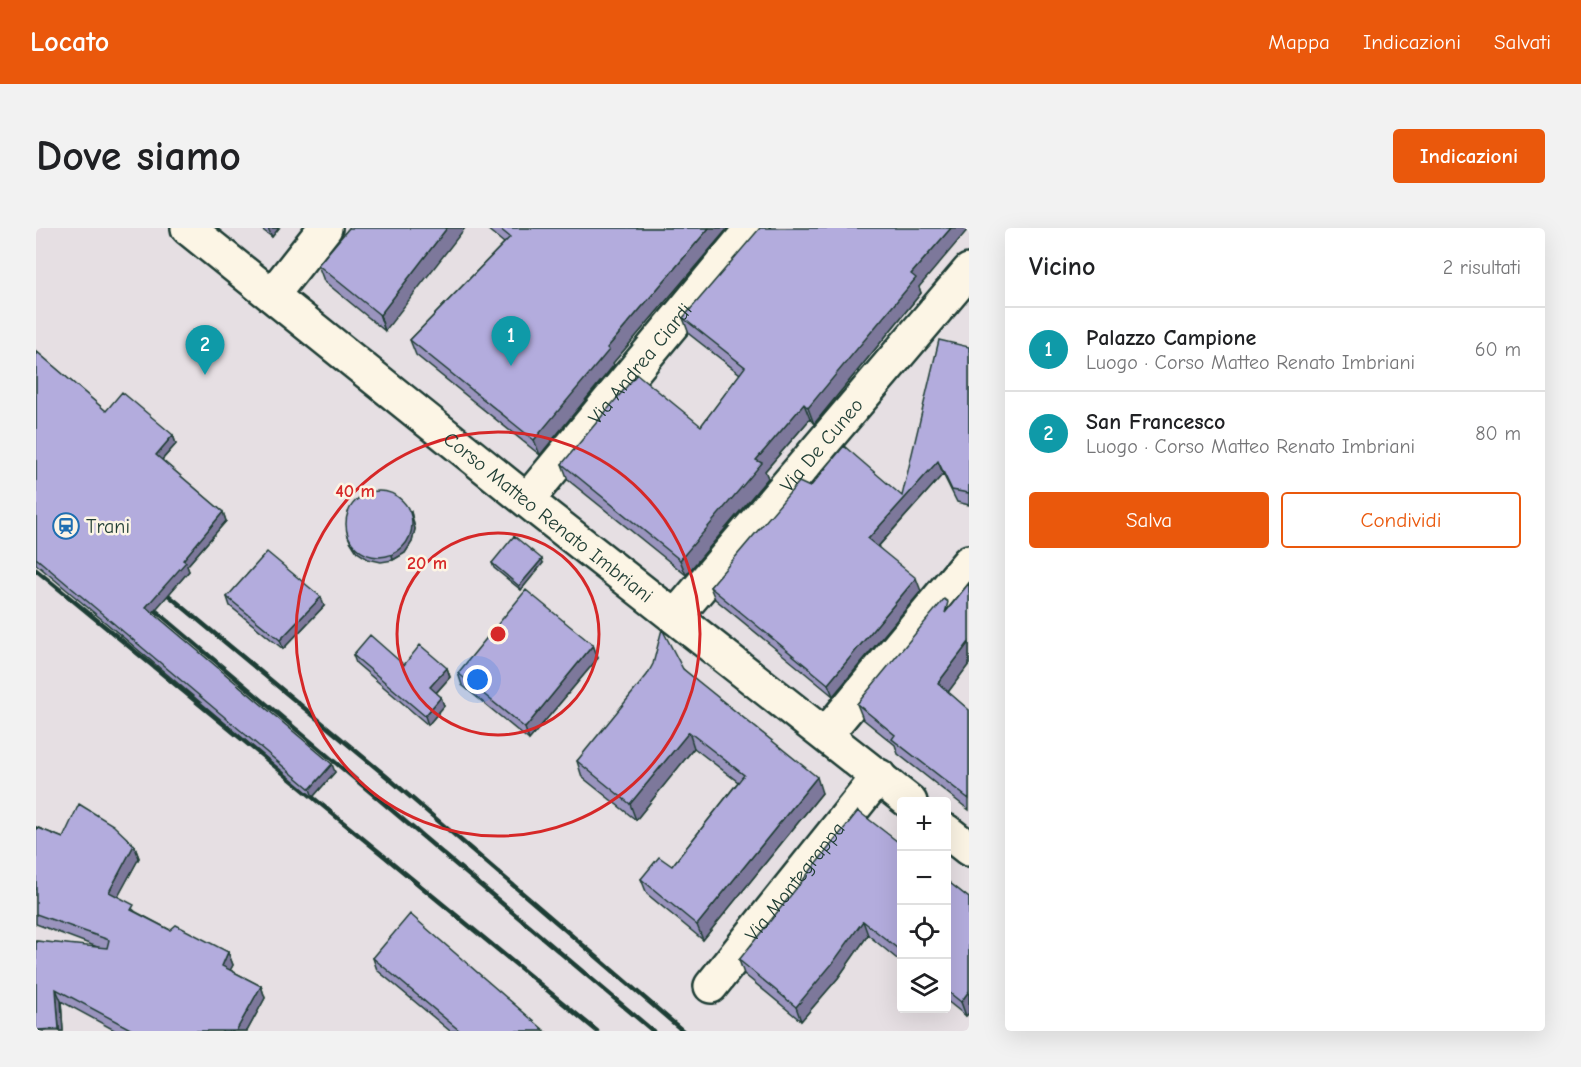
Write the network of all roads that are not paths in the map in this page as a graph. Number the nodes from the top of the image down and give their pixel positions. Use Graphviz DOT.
graph roads {
  1 [pos="188,228"];
  2 [pos="325,228"];
  3 [pos="752,228"];
  4 [pos="969,271"];
  5 [pos="272,295"];
  6 [pos="527,501"];
  7 [pos="969,562"];
  8 [pos="675,617"];
  9 [pos="826,734"];
  10 [pos="879,776"];
  11 [pos="905,797"];
  12 [pos="951,835"];
  13 [pos="969,849"];
  14 [pos="711,986"];
  1 -- 5 [label="street, Corso Matteo Renato Imbriani"];
  2 -- 5 [label="street"];
  3 -- 6 [label="street, Via Andrea Ciardi"];
  4 -- 8 [label="street, Via De Cuneo"];
  5 -- 6 [label="street, Corso Matteo Renato Imbriani"];
  6 -- 8 [label="street, Corso Matteo Renato Imbriani"];
  7 -- 9 [label="street"];
  8 -- 9 [label="street, Corso Matteo Renato Imbriani"];
  9 -- 10 [label="street, Corso Matteo Renato Imbriani"];
  10 -- 11 [label="street, Corso Matteo Renato Imbriani"];
  10 -- 14 [label="street, Via Montegrappa"];
  12 -- 13 [label="street"];
}
